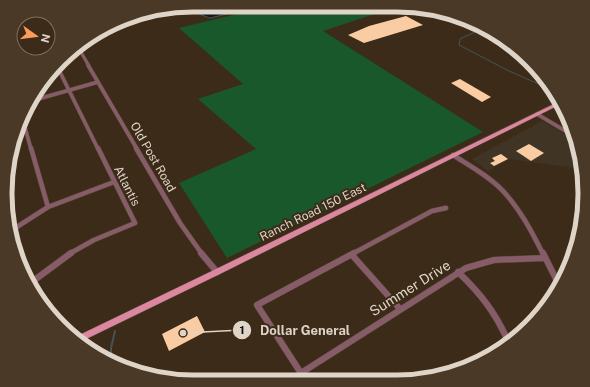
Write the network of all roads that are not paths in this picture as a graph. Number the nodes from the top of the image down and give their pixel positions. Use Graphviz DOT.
graph roads {
  1 [pos="81,52"];
  2 [pos="60,71"];
  3 [pos="98,82"];
  4 [pos="70,90"];
  5 [pos="39,99"];
  6 [pos="555,105"];
  7 [pos="537,114"];
  8 [pos="25,127"];
  9 [pos="567,132"];
  10 [pos="453,155"];
  11 [pos="114,182"];
  12 [pos="48,206"];
  13 [pos="446,208"];
  14 [pos="15,228"];
  15 [pos="352,255"];
  16 [pos="544,258"];
  17 [pos="217,272"];
  18 [pos="458,272"];
  19 [pos="34,280"];
  20 [pos="556,280"];
  21 [pos="400,309"];
  22 [pos="83,337"];
  23 [pos="506,337"];
  24 [pos="301,373"];
  1 -- 3 [label="street, Old Post Road"];
  2 -- 4 [label="street, Atlantis"];
  3 -- 4 [label="street"];
  3 -- 17 [label="street, Old Post Road"];
  4 -- 5 [label="street"];
  4 -- 11 [label="street, Atlantis"];
  6 -- 7 [label="main road, Ranch Road 150 East"];
  7 -- 9 [label="street"];
  7 -- 10 [label="main road, Ranch Road 150 East"];
  8 -- 12 [label="street"];
  10 -- 16 [label="street"];
  10 -- 17 [label="main road, Ranch Road 150 East"];
  11 -- 12 [label="street"];
  11 -- 19 [label="street, Atlantis"];
  12 -- 14 [label="street"];
  13 -- 15 [label="street"];
  15 -- 21 [label="street"];
  15 -- 24 [label="street"];
  16 -- 18 [label="street, Summer Drive"];
  16 -- 20 [label="street"];
  17 -- 22 [label="main road, Ranch Road 150 East"];
  18 -- 21 [label="street, Summer Drive"];
  18 -- 23 [label="street"];
  21 -- 24 [label="street, Summer Drive"];
}
